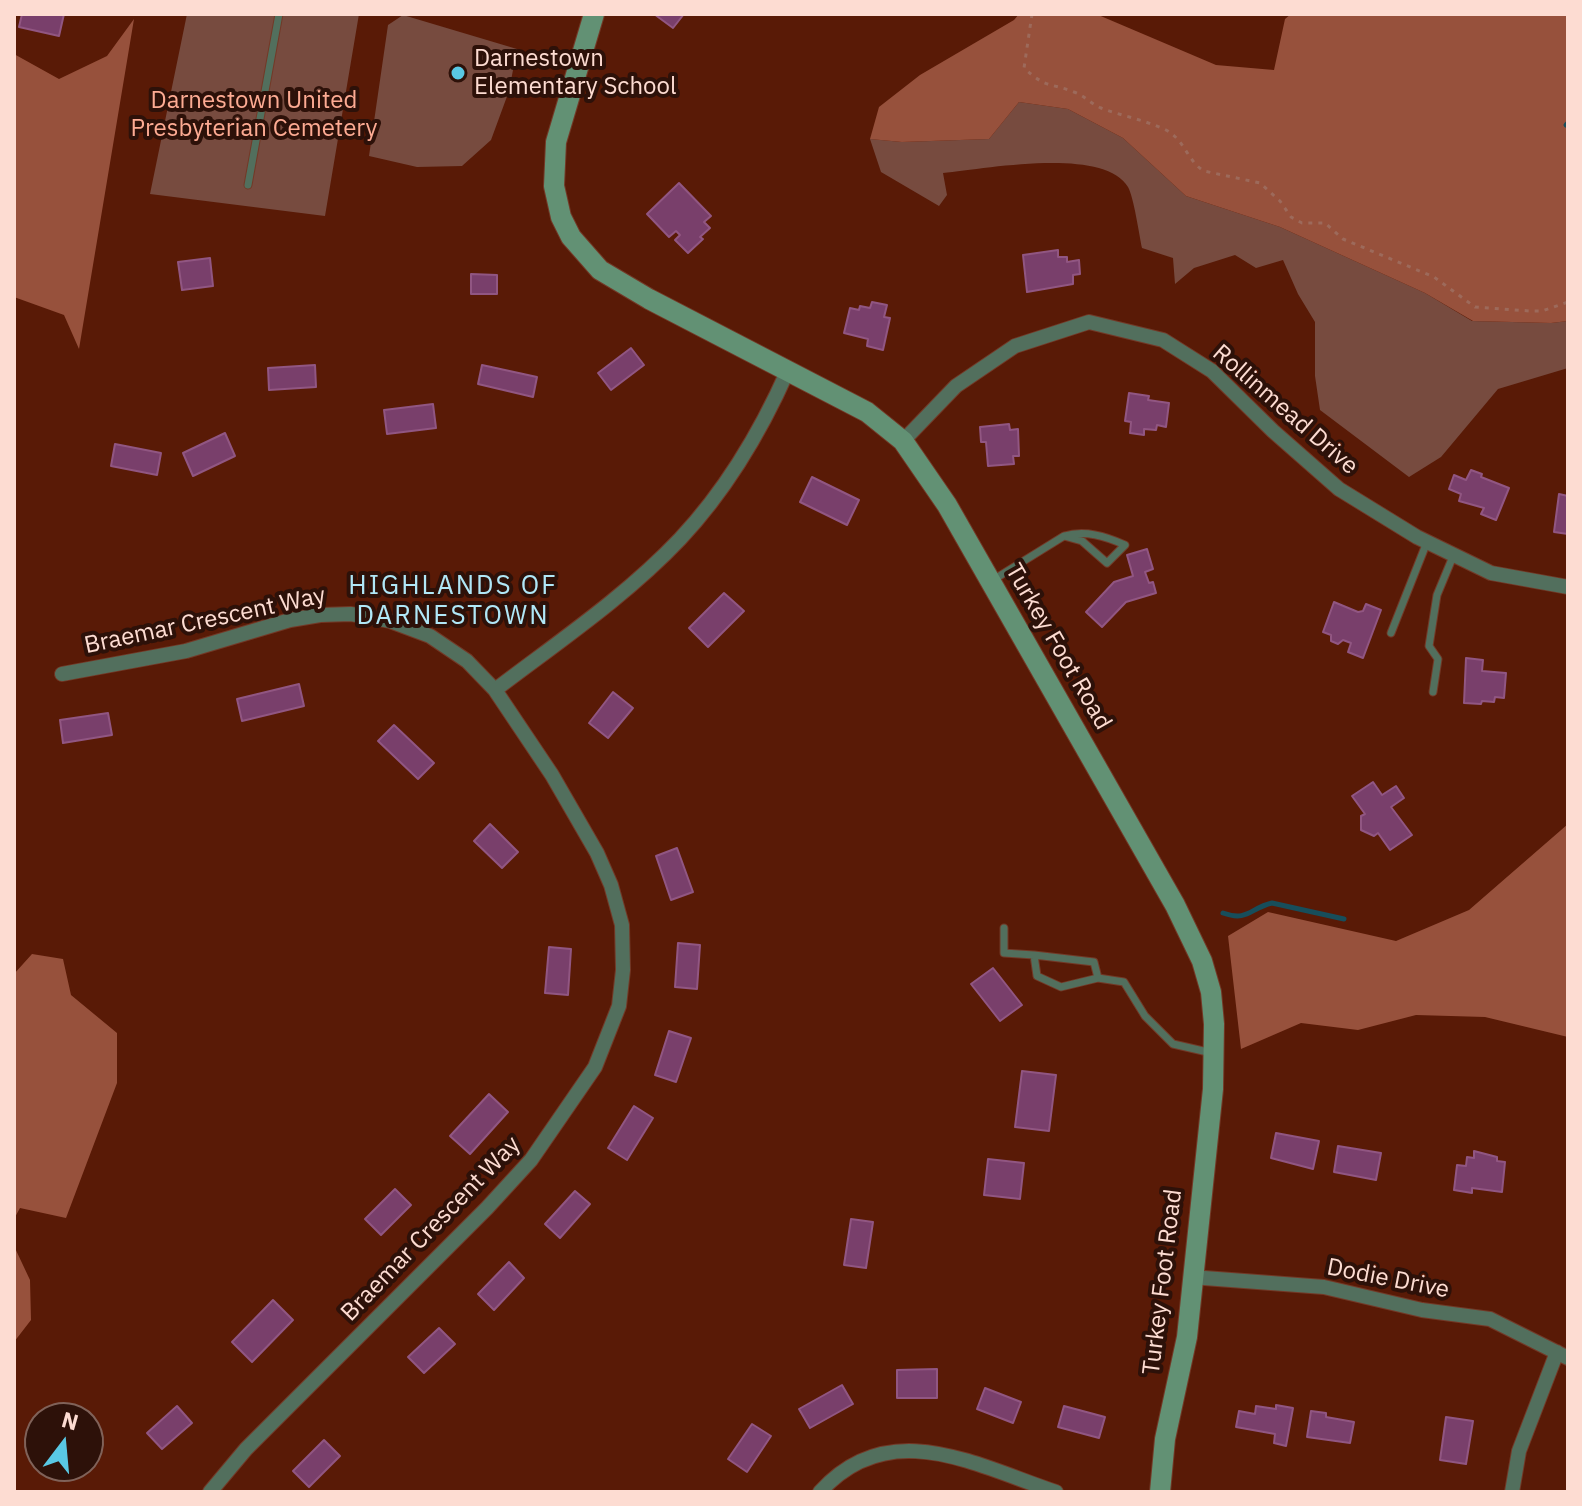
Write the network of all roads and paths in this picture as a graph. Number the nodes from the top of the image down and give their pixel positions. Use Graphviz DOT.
graph roads {
  1 [pos="279,14"];
  2 [pos="594,14"];
  3 [pos="1032,14"];
  4 [pos="248,185"];
  5 [pos="1568,302"];
  6 [pos="788,370"];
  7 [pos="903,441"];
  8 [pos="1064,536"];
  9 [pos="1427,542"];
  10 [pos="1454,554"];
  11 [pos="991,581"];
  12 [pos="1568,587"];
  13 [pos="1391,633"];
  14 [pos="62,674"];
  15 [pos="495,690"];
  16 [pos="1433,692"];
  17 [pos="1004,928"];
  18 [pos="1034,955"];
  19 [pos="1098,978"];
  20 [pos="1214,1053"];
  21 [pos="1191,1277"];
  22 [pos="1562,1355"];
  23 [pos="210,1492"];
  24 [pos="820,1492"];
  25 [pos="1056,1492"];
  26 [pos="1160,1492"];
  27 [pos="1512,1492"];
  1 -- 4 [label="lane"];
  2 -- 6 [label="street, Turkey Foot Road"];
  3 -- 5 [label="path"];
  6 -- 7 [label="street, Turkey Foot Road"];
  6 -- 15 [label="street"];
  7 -- 9 [label="street, Rollinmead Drive"];
  7 -- 11 [label="street, Turkey Foot Road"];
  8 -- 8 [label="lane"];
  8 -- 11 [label="lane"];
  9 -- 10 [label="street, Rollinmead Drive"];
  9 -- 13 [label="lane"];
  10 -- 12 [label="street, Rollinmead Drive"];
  10 -- 16 [label="lane"];
  11 -- 20 [label="street, Turkey Foot Road"];
  14 -- 15 [label="street, Braemar Crescent Way"];
  15 -- 23 [label="street, Braemar Crescent Way"];
  17 -- 18 [label="lane"];
  18 -- 19 [label="lane"];
  18 -- 19 [label="lane"];
  19 -- 20 [label="lane"];
  20 -- 21 [label="street, Turkey Foot Road"];
  21 -- 22 [label="street, Dodie Drive"];
  21 -- 26 [label="street, Turkey Foot Road"];
  22 -- 27 [label="street"];
  24 -- 25 [label="street"];
}
